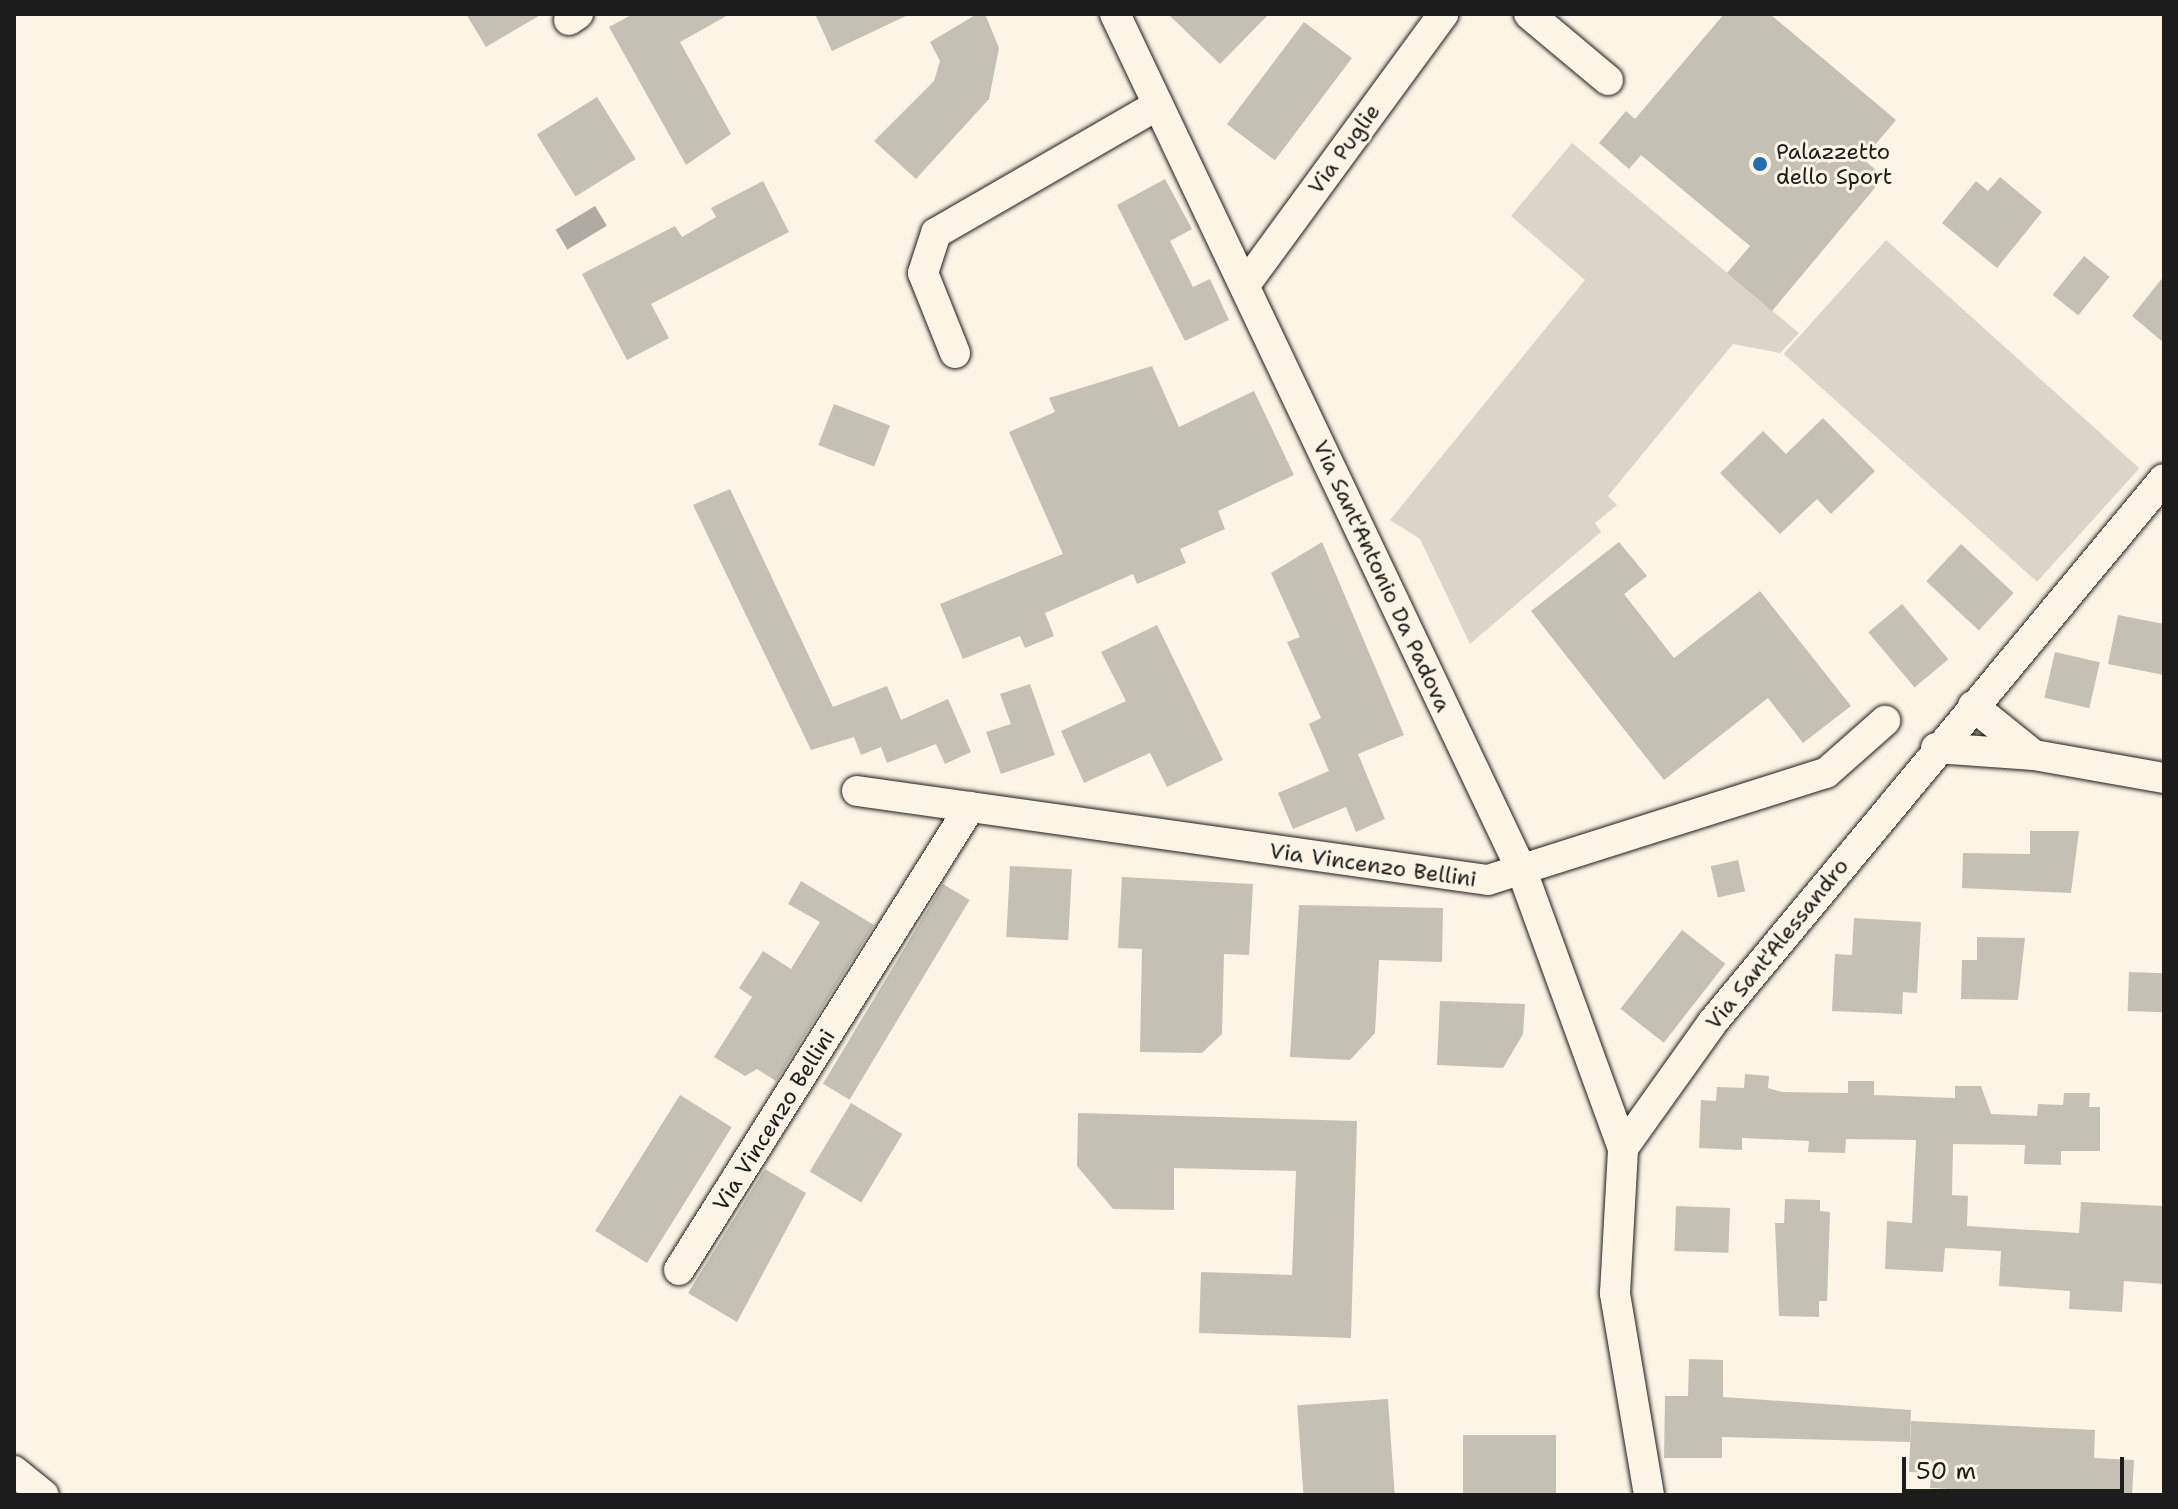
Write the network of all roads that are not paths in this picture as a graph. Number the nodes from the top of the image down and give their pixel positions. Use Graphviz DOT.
graph roads {
  1 [pos="1115,14"];
  2 [pos="1443,14"];
  3 [pos="1529,14"];
  4 [pos="1608,80"];
  5 [pos="1158,105"];
  6 [pos="1245,285"];
  7 [pos="955,353"];
  8 [pos="2164,479"];
  9 [pos="1973,706"];
  10 [pos="1885,721"];
  11 [pos="1936,748"];
  12 [pos="2034,755"];
  13 [pos="2164,778"];
  14 [pos="857,791"];
  15 [pos="970,807"];
  16 [pos="1522,871"];
  17 [pos="1623,1148"];
  18 [pos="679,1270"];
  19 [pos="14,1471"];
  20 [pos="14,1488"];
  21 [pos="43,1495"];
  22 [pos="1649,1495"];
  1 -- 5 [label="street, Via Sant'Antonio Da Padova"];
  2 -- 6 [label="street, Via Puglie"];
  3 -- 4 [label="street"];
  5 -- 6 [label="street, Via Sant'Antonio Da Padova"];
  5 -- 7 [label="street"];
  6 -- 16 [label="street, Via Sant'Antonio Da Padova"];
  8 -- 9 [label="street, Via Sant'Alessandro"];
  9 -- 11 [label="street, Via Sant'Alessandro"];
  9 -- 12 [label="street"];
  10 -- 16 [label="street, Via Vincenzo Bellini"];
  11 -- 12 [label="street"];
  11 -- 17 [label="street, Via Sant'Alessandro"];
  12 -- 13 [label="street"];
  14 -- 15 [label="street, Via Vincenzo Bellini"];
  15 -- 16 [label="street, Via Vincenzo Bellini"];
  15 -- 18 [label="street, Via Vincenzo Bellini"];
  16 -- 17 [label="street, Via Sant'Antonio Da Padova"];
  17 -- 22 [label="street"];
  19 -- 21 [label="street"];
  20 -- 21 [label="street"];
}
